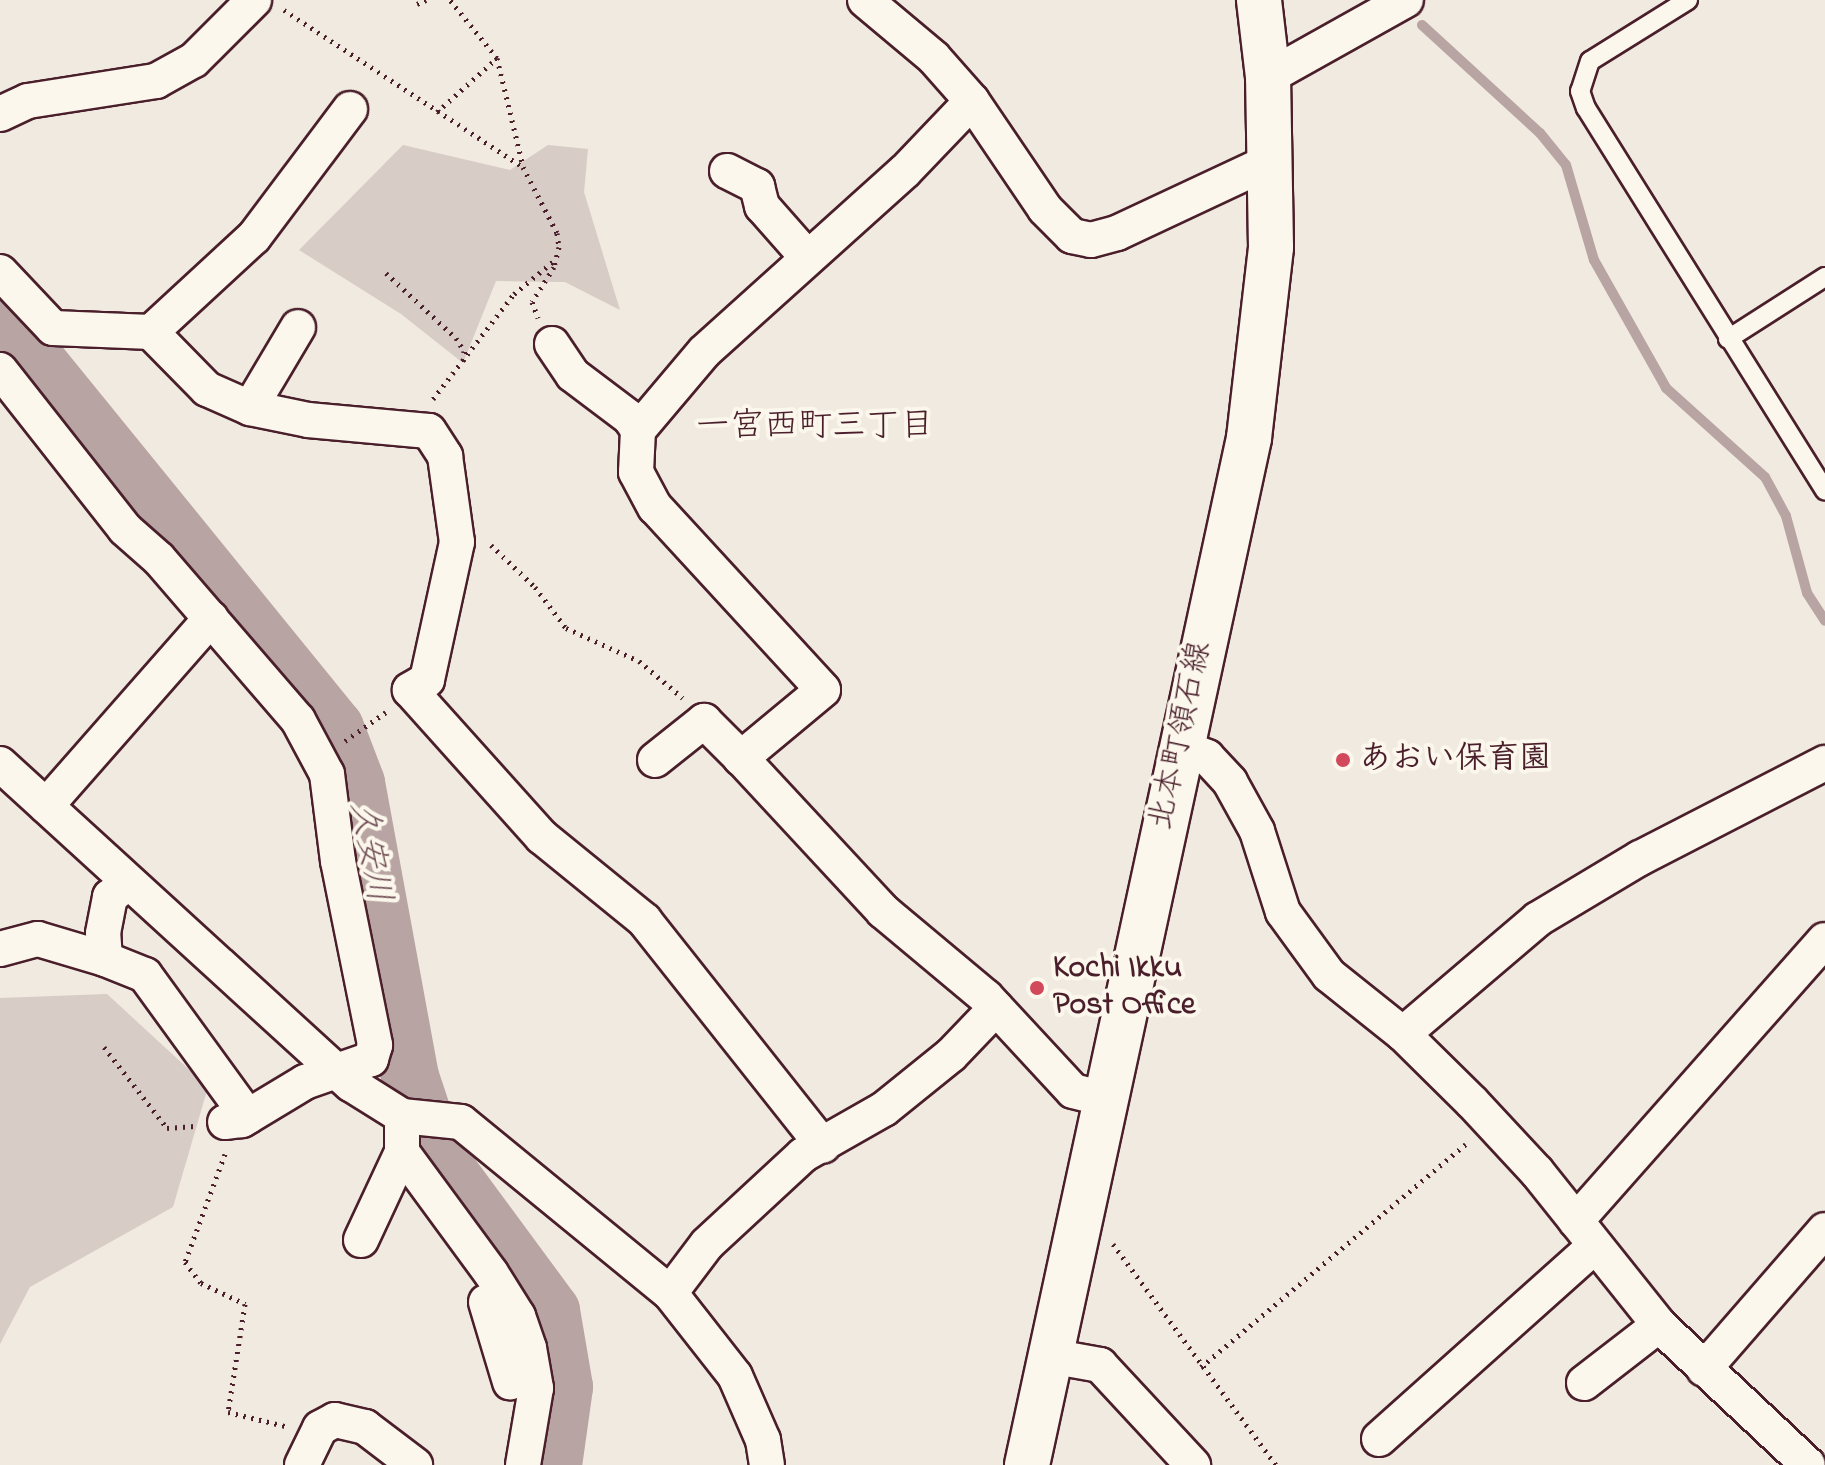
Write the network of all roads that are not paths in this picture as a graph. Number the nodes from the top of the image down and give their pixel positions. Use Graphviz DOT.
graph roads {
  1 [pos="254,0"];
  2 [pos="865,0"];
  3 [pos="1259,0"];
  4 [pos="1406,0"];
  5 [pos="1688,0"];
  6 [pos="1268,77"];
  7 [pos="972,101"];
  8 [pos="350,109"];
  9 [pos="0,114"];
  10 [pos="1271,161"];
  11 [pos="727,171"];
  12 [pos="807,257"];
  13 [pos="0,272"];
  14 [pos="1825,277"];
  15 [pos="298,327"];
  16 [pos="151,332"];
  17 [pos="1728,339"];
  18 [pos="552,344"];
  19 [pos="0,370"];
  20 [pos="250,408"];
  21 [pos="638,430"];
  22 [pos="1825,490"];
  23 [pos="211,618"];
  24 [pos="1179,746"];
  25 [pos="741,758"];
  26 [pos="655,760"];
  27 [pos="1825,763"];
  28 [pos="0,764"];
  29 [pos="46,806"];
  30 [pos="127,883"];
  31 [pos="1825,940"];
  32 [pos="0,949"];
  33 [pos="105,959"];
  34 [pos="996,1008"];
  35 [pos="1403,1034"];
  36 [pos="338,1071"];
  37 [pos="1104,1099"];
  38 [pos="402,1116"];
  39 [pos="823,1146"];
  40 [pos="402,1152"];
  41 [pos="1825,1230"];
  42 [pos="1585,1234"];
  43 [pos="361,1240"];
  44 [pos="497,1283"];
  45 [pos="670,1293"];
  46 [pos="1659,1325"];
  47 [pos="1050,1356"];
  48 [pos="1704,1369"];
  49 [pos="510,1382"];
  50 [pos="1584,1383"];
  51 [pos="1379,1439"];
  52 [pos="1796,1461"];
  53 [pos="302,1465"];
  54 [pos="415,1465"];
  55 [pos="523,1465"];
  56 [pos="767,1465"];
  57 [pos="1027,1465"];
  58 [pos="1193,1465"];
  1 -- 9 [label="street"];
  2 -- 7 [label="street"];
  3 -- 6 [label="main road, 北本町領石線"];
  4 -- 6 [label="street"];
  5 -- 17 [label="lane"];
  6 -- 10 [label="main road, 北本町領石線"];
  7 -- 10 [label="street"];
  7 -- 12 [label="street"];
  8 -- 16 [label="street"];
  10 -- 24 [label="main road, 北本町領石線"];
  11 -- 12 [label="street"];
  12 -- 21 [label="street"];
  13 -- 16 [label="street"];
  14 -- 17 [label="lane"];
  15 -- 20 [label="street"];
  16 -- 20 [label="street"];
  17 -- 22 [label="lane"];
  18 -- 21 [label="street"];
  19 -- 23 [label="street"];
  20 -- 39 [label="street"];
  21 -- 25 [label="street"];
  23 -- 29 [label="street"];
  23 -- 36 [label="street"];
  24 -- 35 [label="street"];
  24 -- 37 [label="main road, 北本町領石線"];
  25 -- 26 [label="street"];
  25 -- 34 [label="street"];
  27 -- 35 [label="street"];
  28 -- 29 [label="street"];
  29 -- 30 [label="street"];
  30 -- 33 [label="street"];
  30 -- 36 [label="street"];
  31 -- 42 [label="street"];
  32 -- 33 [label="street"];
  33 -- 36 [label="street"];
  34 -- 37 [label="street"];
  34 -- 39 [label="street"];
  35 -- 42 [label="street"];
  36 -- 38 [label="street"];
  37 -- 47 [label="main road, 北本町領石線"];
  38 -- 40 [label="street"];
  38 -- 45 [label="street"];
  39 -- 45 [label="street"];
  40 -- 43 [label="street"];
  40 -- 44 [label="street"];
  41 -- 48 [label="street"];
  42 -- 46 [label="street"];
  42 -- 51 [label="street"];
  44 -- 49 [label="street"];
  44 -- 55 [label="street"];
  45 -- 56 [label="street"];
  46 -- 48 [label="street"];
  46 -- 50 [label="street"];
  47 -- 57 [label="main road, 北本町領石線"];
  47 -- 58 [label="street"];
  48 -- 52 [label="street"];
  53 -- 54 [label="street"];
}
